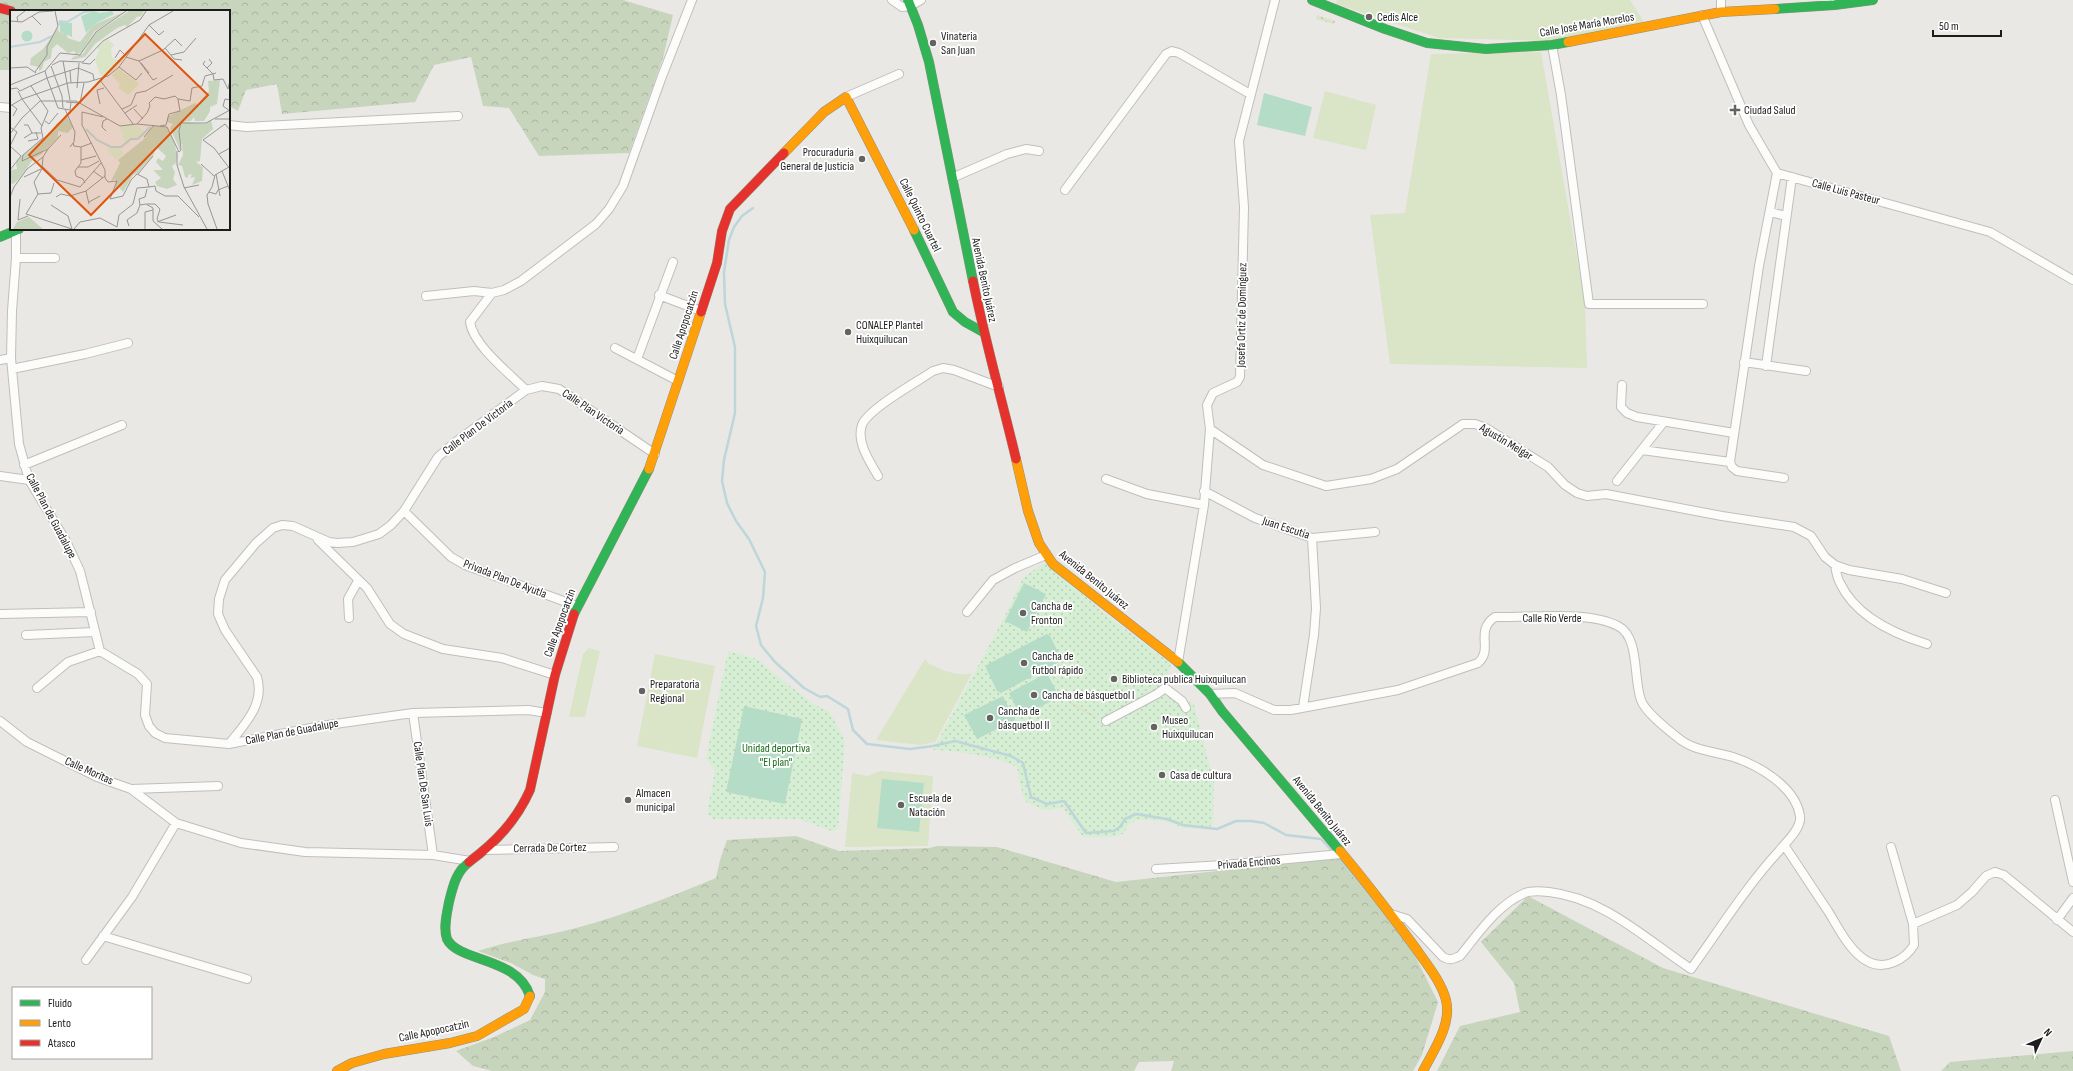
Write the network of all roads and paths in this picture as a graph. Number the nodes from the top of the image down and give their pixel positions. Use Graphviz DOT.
graph roads {
  1 [pos="692,0"];
  2 [pos="892,0"];
  3 [pos="921,0"];
  4 [pos="1275,0"];
  5 [pos="1312,0"];
  6 [pos="1721,0"];
  7 [pos="1873,0"];
  8 [pos="909,3"];
  9 [pos="0,8"];
  10 [pos="10,11"];
  11 [pos="1721,12"];
  12 [pos="1702,15"];
  13 [pos="1552,45"];
  14 [pos="899,74"];
  15 [pos="1250,94"];
  16 [pos="846,97"];
  17 [pos="0,107"];
  18 [pos="10,108"];
  19 [pos="458,116"];
  20 [pos="230,124"];
  21 [pos="1039,151"];
  22 [pos="1777,173"];
  23 [pos="1792,177"];
  24 [pos="952,178"];
  25 [pos="1065,190"];
  26 [pos="1770,212"];
  27 [pos="1786,216"];
  28 [pos="17,230"];
  29 [pos="0,237"];
  30 [pos="16,258"];
  31 [pos="55,258"];
  32 [pos="673,262"];
  33 [pos="2073,280"];
  34 [pos="492,293"];
  35 [pos="659,295"];
  36 [pos="426,296"];
  37 [pos="1703,304"];
  38 [pos="701,311"];
  39 [pos="983,332"];
  40 [pos="128,343"];
  41 [pos="615,348"];
  42 [pos="11,358"];
  43 [pos="637,359"];
  44 [pos="0,360"];
  45 [pos="1744,362"];
  46 [pos="1766,366"];
  47 [pos="12,369"];
  48 [pos="1806,372"];
  49 [pos="678,381"];
  50 [pos="1622,385"];
  51 [pos="999,387"];
  52 [pos="526,390"];
  53 [pos="1664,423"];
  54 [pos="122,424"];
  55 [pos="1210,429"];
  56 [pos="1734,433"];
  57 [pos="1642,450"];
  58 [pos="655,454"];
  59 [pos="1730,462"];
  60 [pos="24,465"];
  61 [pos="0,476"];
  62 [pos="878,476"];
  63 [pos="1784,478"];
  64 [pos="1106,479"];
  65 [pos="29,480"];
  66 [pos="1617,481"];
  67 [pos="1204,492"];
  68 [pos="1204,505"];
  69 [pos="404,511"];
  70 [pos="1375,532"];
  71 [pos="315,536"];
  72 [pos="1312,538"];
  73 [pos="1046,555"];
  74 [pos="1835,565"];
  75 [pos="358,581"];
  76 [pos="1946,592"];
  77 [pos="576,606"];
  78 [pos="91,612"];
  79 [pos="967,612"];
  80 [pos="0,614"];
  81 [pos="348,618"];
  82 [pos="94,632"];
  83 [pos="26,635"];
  84 [pos="1927,644"];
  85 [pos="100,651"];
  86 [pos="1178,662"];
  87 [pos="555,675"];
  88 [pos="38,688"];
  89 [pos="1210,694"];
  90 [pos="1303,707"];
  91 [pos="1186,708"];
  92 [pos="547,712"];
  93 [pos="413,713"];
  94 [pos="0,721"];
  95 [pos="1106,721"];
  96 [pos="228,744"];
  97 [pos="218,786"];
  98 [pos="131,789"];
  99 [pos="2056,800"];
  100 [pos="176,823"];
  101 [pos="1784,845"];
  102 [pos="614,847"];
  103 [pos="1891,847"];
  104 [pos="486,850"];
  105 [pos="1340,854"];
  106 [pos="433,856"];
  107 [pos="470,861"];
  108 [pos="1156,869"];
  109 [pos="2073,882"];
  110 [pos="2073,898"];
  111 [pos="1391,914"];
  112 [pos="2057,920"];
  113 [pos="1913,924"];
  114 [pos="2073,932"];
  115 [pos="103,936"];
  116 [pos="86,960"];
  117 [pos="247,979"];
  118 [pos="337,1071"];
  119 [pos="1423,1071"];
  1 -- 34 [label="street"];
  2 -- 8 [label="street"];
  3 -- 8 [label="street"];
  4 -- 15 [label="street, Josefa Ortiz de Domínguez"];
  5 -- 13 [label="main road, Calle José María Morelos"];
  6 -- 11 [label="street"];
  7 -- 11 [label="main road, Calle José María Morelos"];
  8 -- 24 [label="main road, Avenida Benito Juárez"];
  9 -- 10 [label="main road"];
  11 -- 12 [label="main road, Calle José María Morelos"];
  12 -- 13 [label="main road, Calle José María Morelos"];
  12 -- 22 [label="street"];
  13 -- 37 [label="street"];
  14 -- 16 [label="street, Calle Apopocatzin"];
  15 -- 25 [label="street"];
  15 -- 55 [label="street, Josefa Ortiz de Domínguez"];
  16 -- 38 [label="main road, Calle Apopocatzin"];
  16 -- 39 [label="main road, Calle Quinto Cuartel"];
  17 -- 18 [label="street"];
  19 -- 20 [label="street"];
  21 -- 24 [label="street"];
  22 -- 23 [label="street, Calle Luis Pasteur"];
  22 -- 26 [label="street"];
  23 -- 27 [label="street"];
  23 -- 33 [label="street, Calle Luis Pasteur"];
  24 -- 39 [label="main road, Avenida Benito Juárez"];
  26 -- 27 [label="street"];
  26 -- 45 [label="street"];
  27 -- 46 [label="street"];
  28 -- 29 [label="main road"];
  28 -- 30 [label="street, Calle Plan de Guadalupe"];
  30 -- 31 [label="street"];
  30 -- 42 [label="street, Calle Plan de Guadalupe"];
  32 -- 35 [label="street"];
  34 -- 36 [label="street"];
  34 -- 52 [label="street"];
  35 -- 38 [label="street"];
  35 -- 43 [label="street"];
  38 -- 49 [label="main road, Calle Apopocatzin"];
  39 -- 51 [label="main road, Avenida Benito Juárez"];
  40 -- 47 [label="street"];
  41 -- 43 [label="street"];
  42 -- 44 [label="street"];
  42 -- 47 [label="street, Calle Plan de Guadalupe"];
  43 -- 49 [label="street"];
  45 -- 46 [label="street"];
  45 -- 56 [label="street"];
  46 -- 48 [label="street"];
  47 -- 60 [label="street, Calle Plan de Guadalupe"];
  49 -- 58 [label="main road, Calle Apopocatzin"];
  50 -- 53 [label="street"];
  51 -- 62 [label="street"];
  51 -- 73 [label="main road, Avenida Benito Juárez"];
  52 -- 58 [label="street, Calle Plan Victoria"];
  52 -- 69 [label="street, Calle Plan De Victoria"];
  53 -- 56 [label="street"];
  53 -- 57 [label="street"];
  54 -- 60 [label="street"];
  55 -- 67 [label="street, Josefa Ortiz de Domínguez"];
  55 -- 74 [label="street, Agustín Melgar"];
  56 -- 59 [label="street"];
  57 -- 59 [label="street"];
  57 -- 66 [label="street"];
  58 -- 77 [label="main road, Calle Apopocatzin"];
  59 -- 63 [label="street"];
  60 -- 65 [label="street, Calle Plan de Guadalupe"];
  61 -- 65 [label="street"];
  64 -- 68 [label="street"];
  65 -- 78 [label="street, Calle Plan de Guadalupe"];
  67 -- 68 [label="street, Josefa Ortiz de Domínguez"];
  67 -- 72 [label="street, Juan Escutia"];
  68 -- 86 [label="street, Josefa Ortiz de Domínguez"];
  69 -- 71 [label="street, Calle Plan De Victoria"];
  69 -- 77 [label="street, Privada Plan De Ayutla"];
  70 -- 72 [label="street, Juan Escutia"];
  71 -- 75 [label="street"];
  71 -- 96 [label="street, Calle Plan De Victoria"];
  72 -- 90 [label="street"];
  73 -- 79 [label="street"];
  73 -- 86 [label="main road, Avenida Benito Juárez"];
  74 -- 76 [label="street"];
  74 -- 84 [label="street"];
  75 -- 81 [label="street"];
  75 -- 87 [label="street"];
  77 -- 87 [label="main road, Calle Apopocatzin"];
  78 -- 80 [label="street"];
  78 -- 82 [label="street, Calle Plan de Guadalupe"];
  82 -- 83 [label="street"];
  82 -- 85 [label="street, Calle Plan de Guadalupe"];
  85 -- 88 [label="street"];
  85 -- 96 [label="street, Calle Plan de Guadalupe"];
  86 -- 89 [label="main road, Avenida Benito Juárez"];
  87 -- 92 [label="main road, Calle Apopocatzin"];
  89 -- 90 [label="street, Calle Río Verde"];
  89 -- 105 [label="main road, Avenida Benito Juárez"];
  90 -- 101 [label="street, Calle Río Verde"];
  91 -- 95 [label="street"];
  92 -- 93 [label="street, Calle Plan de Guadalupe"];
  92 -- 104 [label="main road, Calle Apopocatzin"];
  93 -- 96 [label="street, Calle Plan de Guadalupe"];
  93 -- 106 [label="street, Calle Plan De San Luis"];
  94 -- 98 [label="street, Calle Moritas"];
  97 -- 98 [label="street"];
  98 -- 100 [label="street, Calle Moritas"];
  99 -- 109 [label="street"];
  100 -- 106 [label="street, Calle Moritas"];
  100 -- 115 [label="street"];
  101 -- 111 [label="street"];
  101 -- 113 [label="street"];
  102 -- 104 [label="street, Cerrada De Cortez"];
  103 -- 113 [label="street"];
  104 -- 107 [label="main road, Calle Apopocatzin"];
  105 -- 108 [label="street, Privada Encinos"];
  105 -- 111 [label="main road, Avenida Benito Juárez"];
  106 -- 107 [label="street, Calle Moritas"];
  107 -- 118 [label="main road, Calle Apopocatzin"];
  110 -- 112 [label="street"];
  111 -- 119 [label="main road, Avenida Benito Juárez"];
  112 -- 113 [label="street"];
  112 -- 114 [label="street"];
  115 -- 116 [label="street"];
  115 -- 117 [label="street"];
}
